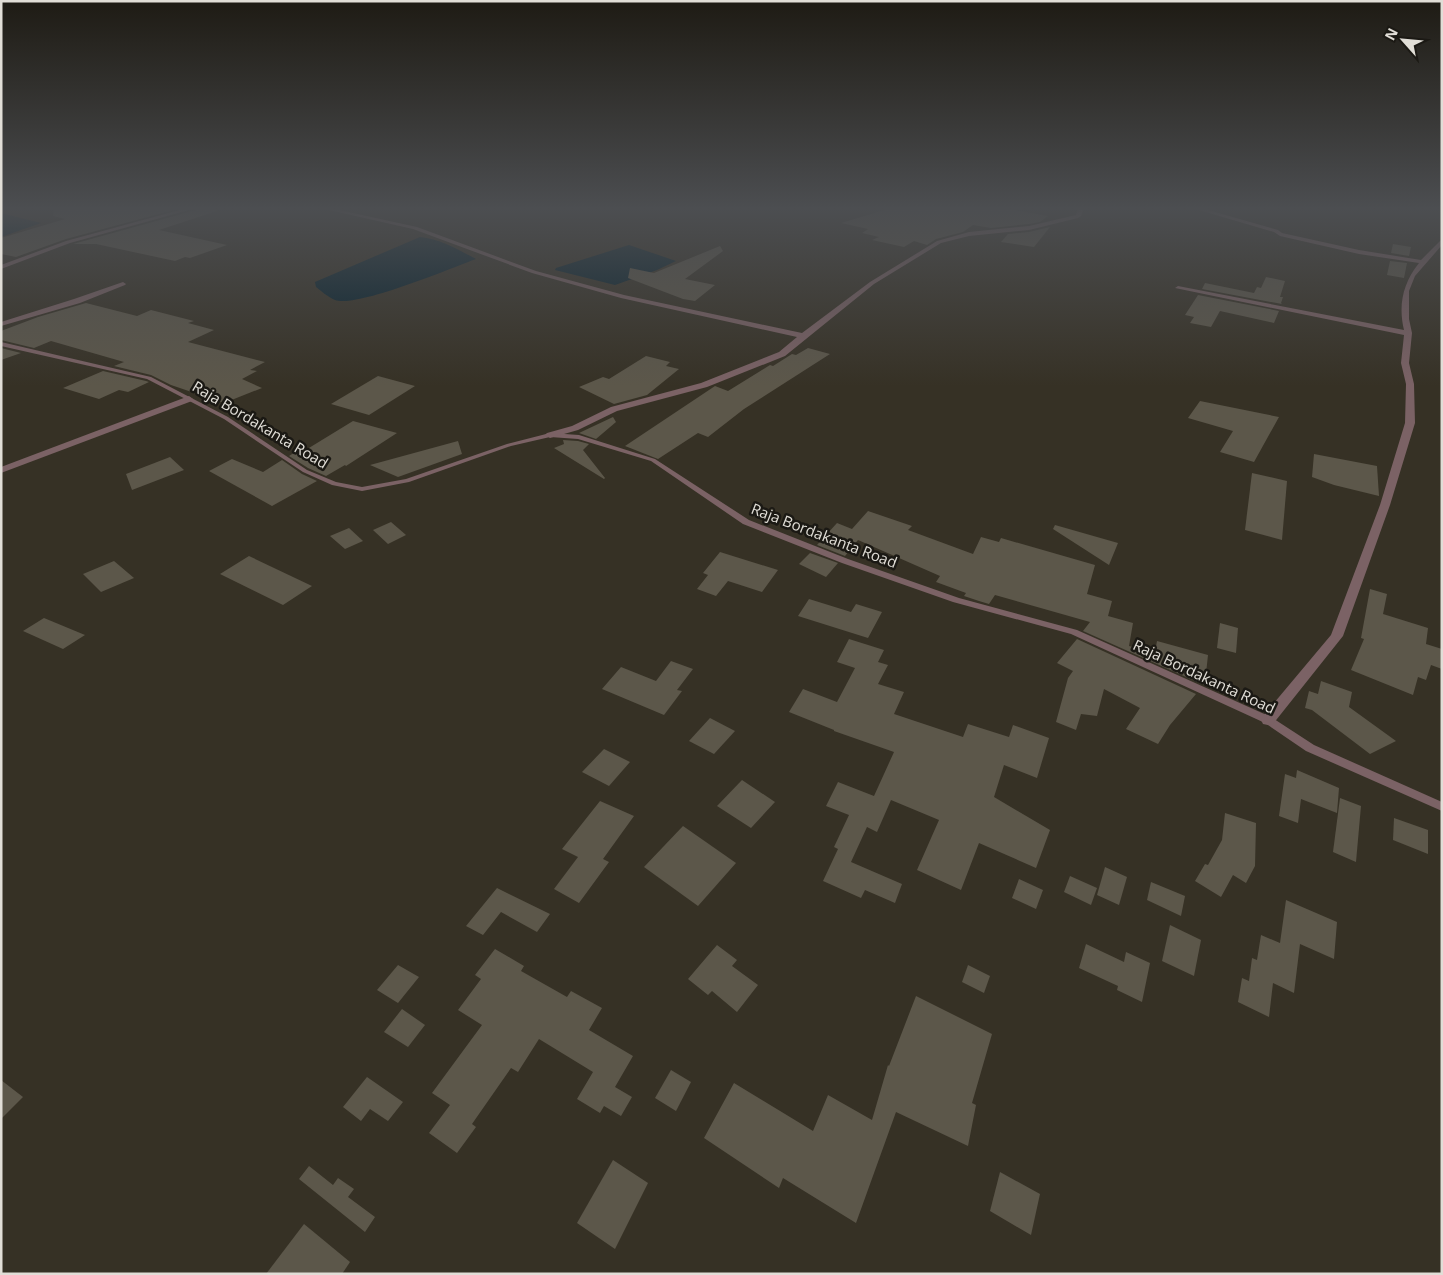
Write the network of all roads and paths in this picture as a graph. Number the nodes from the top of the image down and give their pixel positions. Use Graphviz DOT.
graph roads {
  1 [pos="522,268"];
  2 [pos="897,268"];
  3 [pos="1419,268"];
  4 [pos="123,284"];
  5 [pos="1178,288"];
  6 [pos="1,324"];
  7 [pos="1408,333"];
  8 [pos="803,336"];
  9 [pos="1,344"];
  10 [pos="189,399"];
  11 [pos="550,435"];
  12 [pos="1,470"];
  13 [pos="1268,720"];
  14 [pos="1442,807"];
  1 -- 8 [label="street"];
  2 -- 8 [label="street"];
  3 -- 7 [label="street"];
  4 -- 6 [label="street"];
  5 -- 7 [label="street"];
  7 -- 13 [label="street"];
  8 -- 11 [label="street"];
  9 -- 10 [label="lane, Raja Bordakanta Road"];
  10 -- 11 [label="lane, Raja Bordakanta Road"];
  10 -- 12 [label="street"];
  11 -- 13 [label="lane, Raja Bordakanta Road"];
  13 -- 14 [label="lane, Raja Bordakanta Road"];
}
